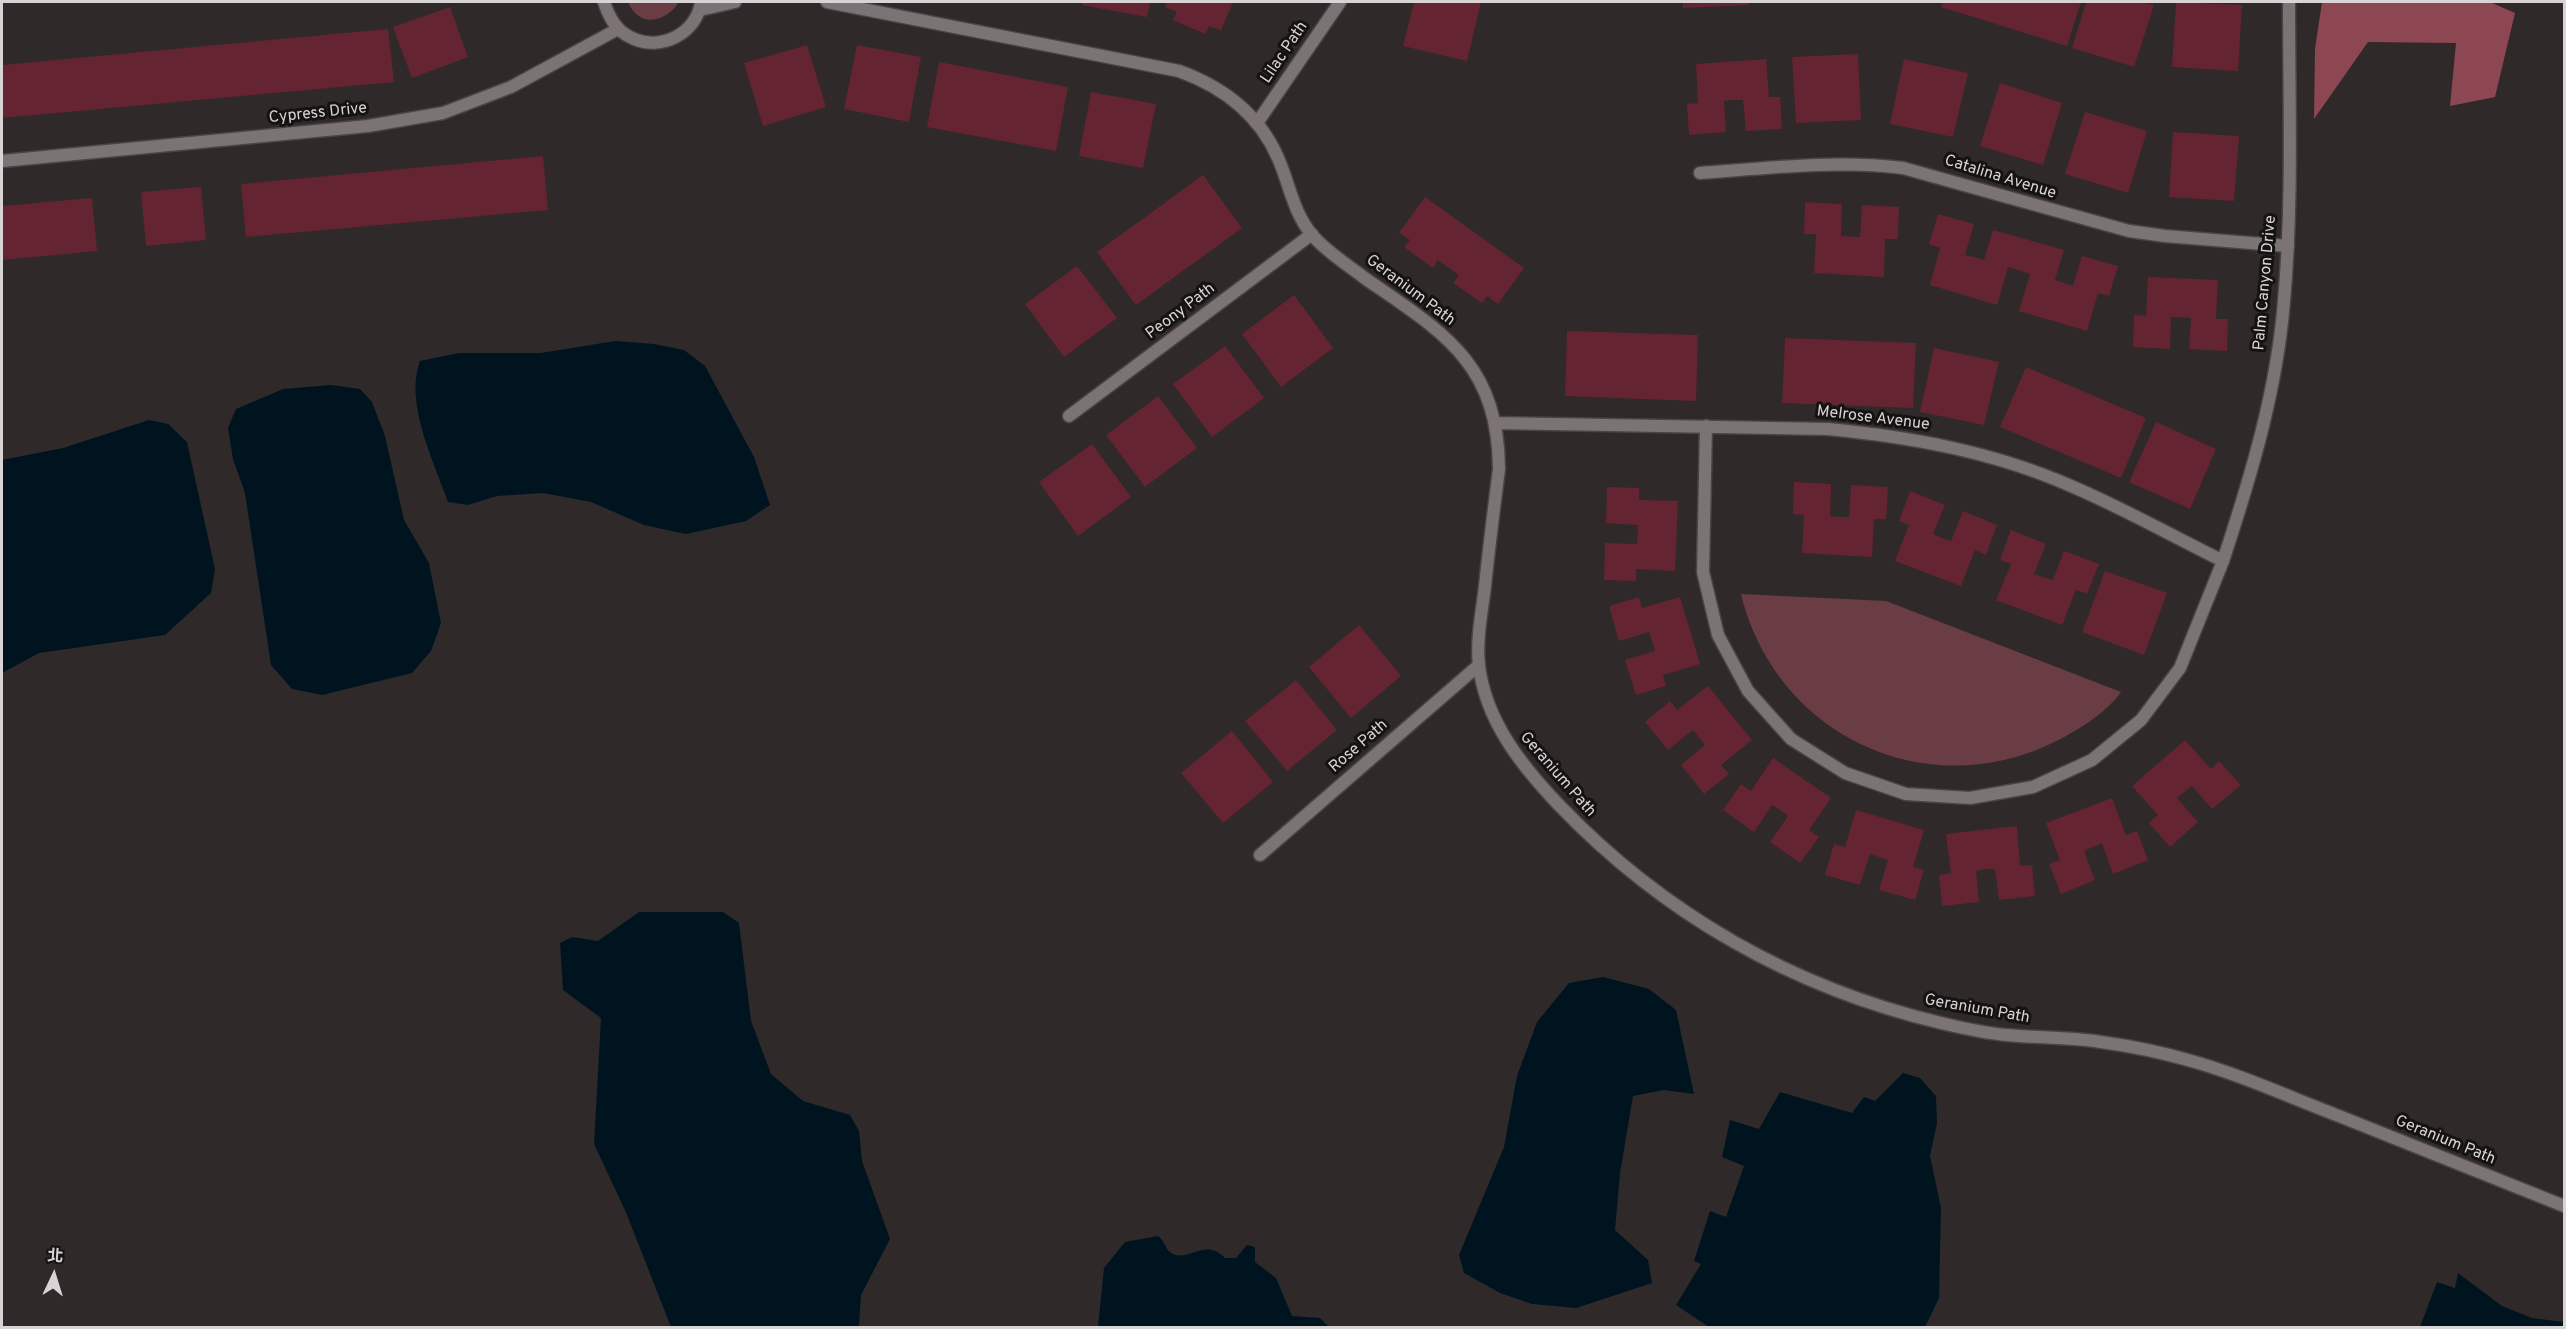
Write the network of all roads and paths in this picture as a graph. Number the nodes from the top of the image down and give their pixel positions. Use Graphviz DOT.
graph roads {
  1 [pos="604,2"];
  2 [pos="735,2"];
  3 [pos="827,2"];
  4 [pos="1340,2"];
  5 [pos="2289,2"];
  6 [pos="700,6"];
  7 [pos="618,29"];
  8 [pos="1257,123"];
  9 [pos="2,161"];
  10 [pos="1700,173"];
  11 [pos="1312,234"];
  12 [pos="2288,246"];
  13 [pos="1069,416"];
  14 [pos="1495,423"];
  15 [pos="1706,426"];
  16 [pos="2223,561"];
  17 [pos="1479,665"];
  18 [pos="1260,855"];
  19 [pos="2565,1206"];
  1 -- 7 [label="street"];
  2 -- 6 [label="street"];
  3 -- 8 [label="street, Geranium Path"];
  4 -- 8 [label="street, Lilac Path"];
  5 -- 12 [label="street, Palm Canyon Drive"];
  6 -- 7 [label="street"];
  7 -- 9 [label="street, Cypress Drive"];
  8 -- 11 [label="street, Geranium Path"];
  10 -- 12 [label="street, Catalina Avenue"];
  11 -- 13 [label="street, Peony Path"];
  11 -- 14 [label="street, Geranium Path"];
  12 -- 16 [label="street, Palm Canyon Drive"];
  14 -- 15 [label="street, Melrose Avenue"];
  14 -- 17 [label="street, Geranium Path"];
  15 -- 16 [label="street, Melrose Avenue"];
  15 -- 16 [label="street, Palm Canyon Drive"];
  17 -- 18 [label="street, Rose Path"];
  17 -- 19 [label="street, Geranium Path"];
}
